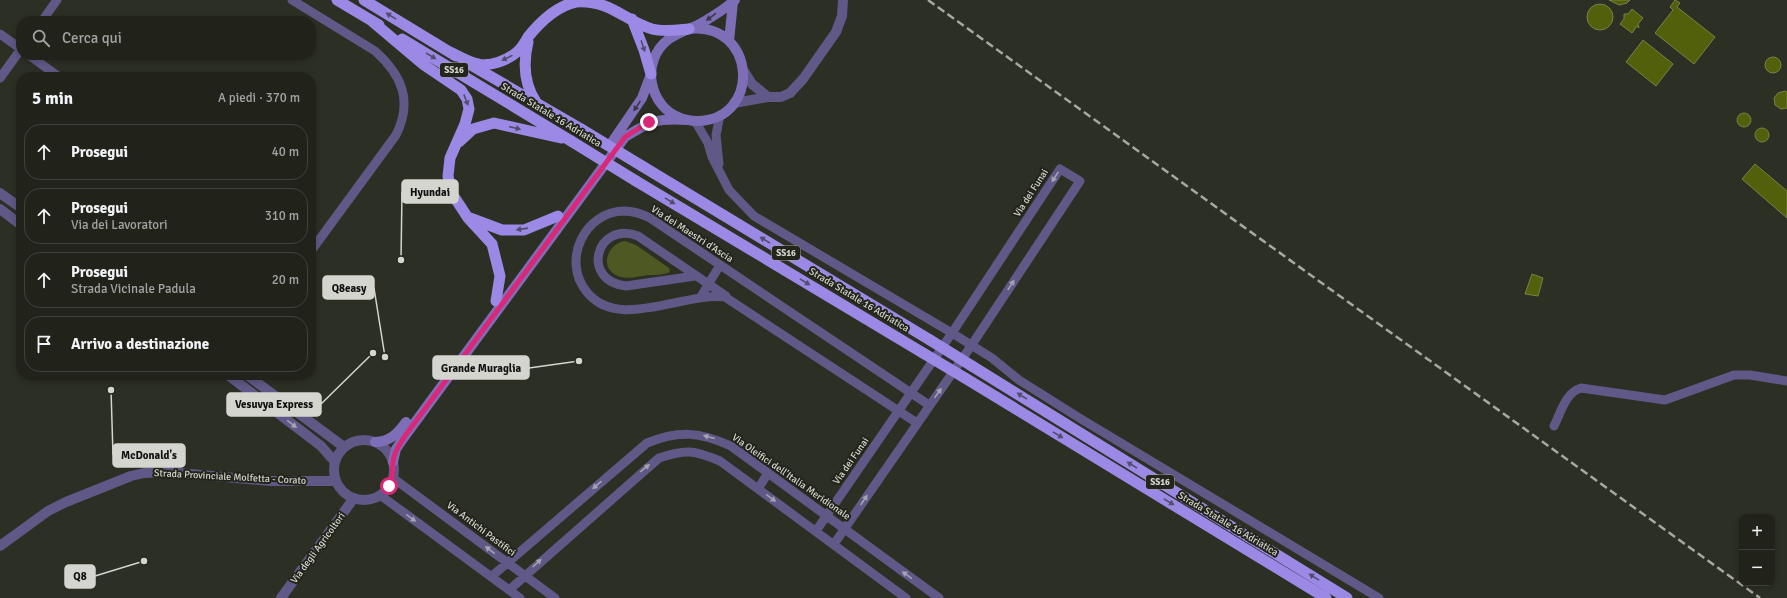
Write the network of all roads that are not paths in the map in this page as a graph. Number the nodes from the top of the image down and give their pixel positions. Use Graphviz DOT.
graph roads {
  1 [pos="57,0"];
  2 [pos="292,0"];
  3 [pos="338,0"];
  4 [pos="364,0"];
  5 [pos="843,0"];
  6 [pos="734,1"];
  7 [pos="46,16"];
  8 [pos="632,20"];
  9 [pos="373,22"];
  10 [pos="689,29"];
  11 [pos="533,31"];
  12 [pos="0,34"];
  13 [pos="729,41"];
  14 [pos="16,45"];
  15 [pos="450,52"];
  16 [pos="16,56"];
  17 [pos="36,60"];
  18 [pos="744,71"];
  19 [pos="52,72"];
  20 [pos="651,74"];
  21 [pos="0,78"];
  22 [pos="768,97"];
  23 [pos="734,103"];
  24 [pos="538,104"];
  25 [pos="720,115"];
  26 [pos="690,120"];
  27 [pos="621,136"];
  28 [pos="571,141"];
  29 [pos="456,145"];
  30 [pos="719,170"];
  31 [pos="0,193"];
  32 [pos="16,204"];
  33 [pos="0,209"];
  34 [pos="558,216"];
  35 [pos="468,218"];
  36 [pos="16,221"];
  37 [pos="316,244"];
  38 [pos="720,265"];
  39 [pos="694,276"];
  40 [pos="708,285"];
  41 [pos="700,298"];
  42 [pos="731,300"];
  43 [pos="496,301"];
  44 [pos="952,333"];
  45 [pos="971,346"];
  46 [pos="235,380"];
  47 [pos="254,380"];
  48 [pos="1787,381"];
  49 [pos="911,393"];
  50 [pos="929,405"];
  51 [pos="898,412"];
  52 [pos="916,423"];
  53 [pos="1554,426"];
  54 [pos="402,434"];
  55 [pos="375,442"];
  56 [pos="344,447"];
  57 [pos="335,462"];
  58 [pos="393,462"];
  59 [pos="768,473"];
  60 [pos="393,478"];
  61 [pos="335,481"];
  62 [pos="758,489"];
  63 [pos="380,495"];
  64 [pos="354,498"];
  65 [pos="827,516"];
  66 [pos="844,529"];
  67 [pos="816,531"];
  68 [pos="834,544"];
  69 [pos="0,546"];
  70 [pos="507,562"];
  71 [pos="524,575"];
  72 [pos="492,576"];
  73 [pos="1358,586"];
  74 [pos="509,590"];
  75 [pos="1350,596"];
  76 [pos="281,598"];
  77 [pos="520,598"];
  78 [pos="555,598"];
  79 [pos="906,598"];
  80 [pos="939,598"];
  81 [pos="1326,598"];
  82 [pos="1379,598"];
  1 -- 7 [label="street"];
  2 -- 37 [label="street"];
  3 -- 9 [label="highway, Strada Statale 16 Adriatica / SS16"];
  15 -- 4 [label="highway, Strada Statale 16 Adriatica / SS16, one-way"];
  5 -- 22 [label="street"];
  6 -- 10 [label="main road, one-way"];
  6 -- 13 [label="main road"];
  8 -- 10 [label="highway"];
  8 -- 11 [label="highway"];
  8 -- 20 [label="highway, one-way"];
  9 -- 28 [label="highway, Strada Statale 16 Adriatica / SS16, one-way"];
  9 -- 29 [label="highway, one-way"];
  10 -- 13 [label="main road"];
  10 -- 20 [label="main road"];
  11 -- 15 [label="highway, one-way"];
  11 -- 24 [label="highway"];
  12 -- 14 [label="street"];
  13 -- 18 [label="main road"];
  15 -- 24 [label="highway, Strada Statale 16 Adriatica / SS16"];
  16 -- 21 [label="street"];
  17 -- 19 [label="street"];
  18 -- 22 [label="street"];
  18 -- 23 [label="main road"];
  20 -- 26 [label="main road"];
  20 -- 27 [label="main road, one-way"];
  22 -- 23 [label="street"];
  23 -- 25 [label="main road"];
  75 -- 24 [label="highway, Strada Statale 16 Adriatica / SS16, one-way, bridge"];
  25 -- 26 [label="main road"];
  25 -- 30 [label="street"];
  26 -- 27 [label="main road"];
  26 -- 30 [label="street"];
  27 -- 34 [label="main road"];
  27 -- 54 [label="main road"];
  29 -- 28 [label="highway, one-way"];
  28 -- 81 [label="highway, Strada Statale 16 Adriatica / SS16, one-way, bridge"];
  29 -- 35 [label="highway"];
  30 -- 44 [label="street"];
  31 -- 32 [label="street"];
  33 -- 36 [label="street"];
  34 -- 35 [label="highway, one-way"];
  34 -- 43 [label="main road"];
  35 -- 43 [label="highway"];
  38 -- 40 [label="street"];
  38 -- 41 [label="street, Via dei Maestri d’Ascia"];
  38 -- 49 [label="street, Via dei Maestri d’Ascia"];
  39 -- 39 [label="street"];
  39 -- 40 [label="street"];
  40 -- 41 [label="street"];
  40 -- 42 [label="street"];
  41 -- 42 [label="street, Via dei Maestri d’Ascia"];
  42 -- 51 [label="street, Via dei Maestri d’Ascia"];
  43 -- 54 [label="main road"];
  44 -- 45 [label="street"];
  45 -- 44 [label="street, Via dei Funai, one-way"];
  44 -- 49 [label="street, Via dei Funai"];
  50 -- 45 [label="street, Via dei Funai, one-way"];
  45 -- 73 [label="street"];
  46 -- 57 [label="street, one-way"];
  47 -- 56 [label="street"];
  48 -- 53 [label="street"];
  49 -- 50 [label="street, Via dei Maestri d’Ascia"];
  49 -- 51 [label="street, Via dei Funai"];
  50 -- 52 [label="street, Via dei Funai"];
  51 -- 52 [label="street, Via dei Maestri d’Ascia"];
  51 -- 65 [label="street, Via dei Funai"];
  66 -- 52 [label="street, Via dei Funai, one-way"];
  54 -- 55 [label="main road"];
  54 -- 58 [label="main road"];
  55 -- 56 [label="street"];
  55 -- 58 [label="street"];
  56 -- 57 [label="street"];
  57 -- 61 [label="street"];
  58 -- 60 [label="street"];
  59 -- 62 [label="street"];
  59 -- 65 [label="street, Via Oleifici dell'Italia Meridionale"];
  59 -- 70 [label="street, Via Oleifici dell'Italia Meridionale, one-way"];
  60 -- 63 [label="street"];
  70 -- 60 [label="street, Via Antichi Pastifici, one-way"];
  61 -- 64 [label="street"];
  61 -- 69 [label="street, Strada Provinciale Molfetta - Corato"];
  62 -- 67 [label="street, one-way"];
  71 -- 62 [label="street, one-way"];
  63 -- 64 [label="street"];
  63 -- 72 [label="street, one-way"];
  64 -- 76 [label="street, Via degli Agricoltori"];
  65 -- 66 [label="street, Via Oleifici dell'Italia Meridionale"];
  65 -- 67 [label="street, Via dei Funai"];
  66 -- 68 [label="street, Via dei Funai"];
  80 -- 66 [label="street, Via Oleifici dell'Italia Meridionale, one-way"];
  67 -- 68 [label="street"];
  68 -- 79 [label="street"];
  70 -- 71 [label="street, Via Antichi Pastifici"];
  70 -- 72 [label="street, Via Oleifici dell'Italia Meridionale"];
  71 -- 74 [label="street"];
  71 -- 78 [label="street, Via Antichi Pastifici"];
  72 -- 74 [label="street"];
  73 -- 75 [label="street"];
  73 -- 82 [label="street"];
  74 -- 77 [label="street"];
}
